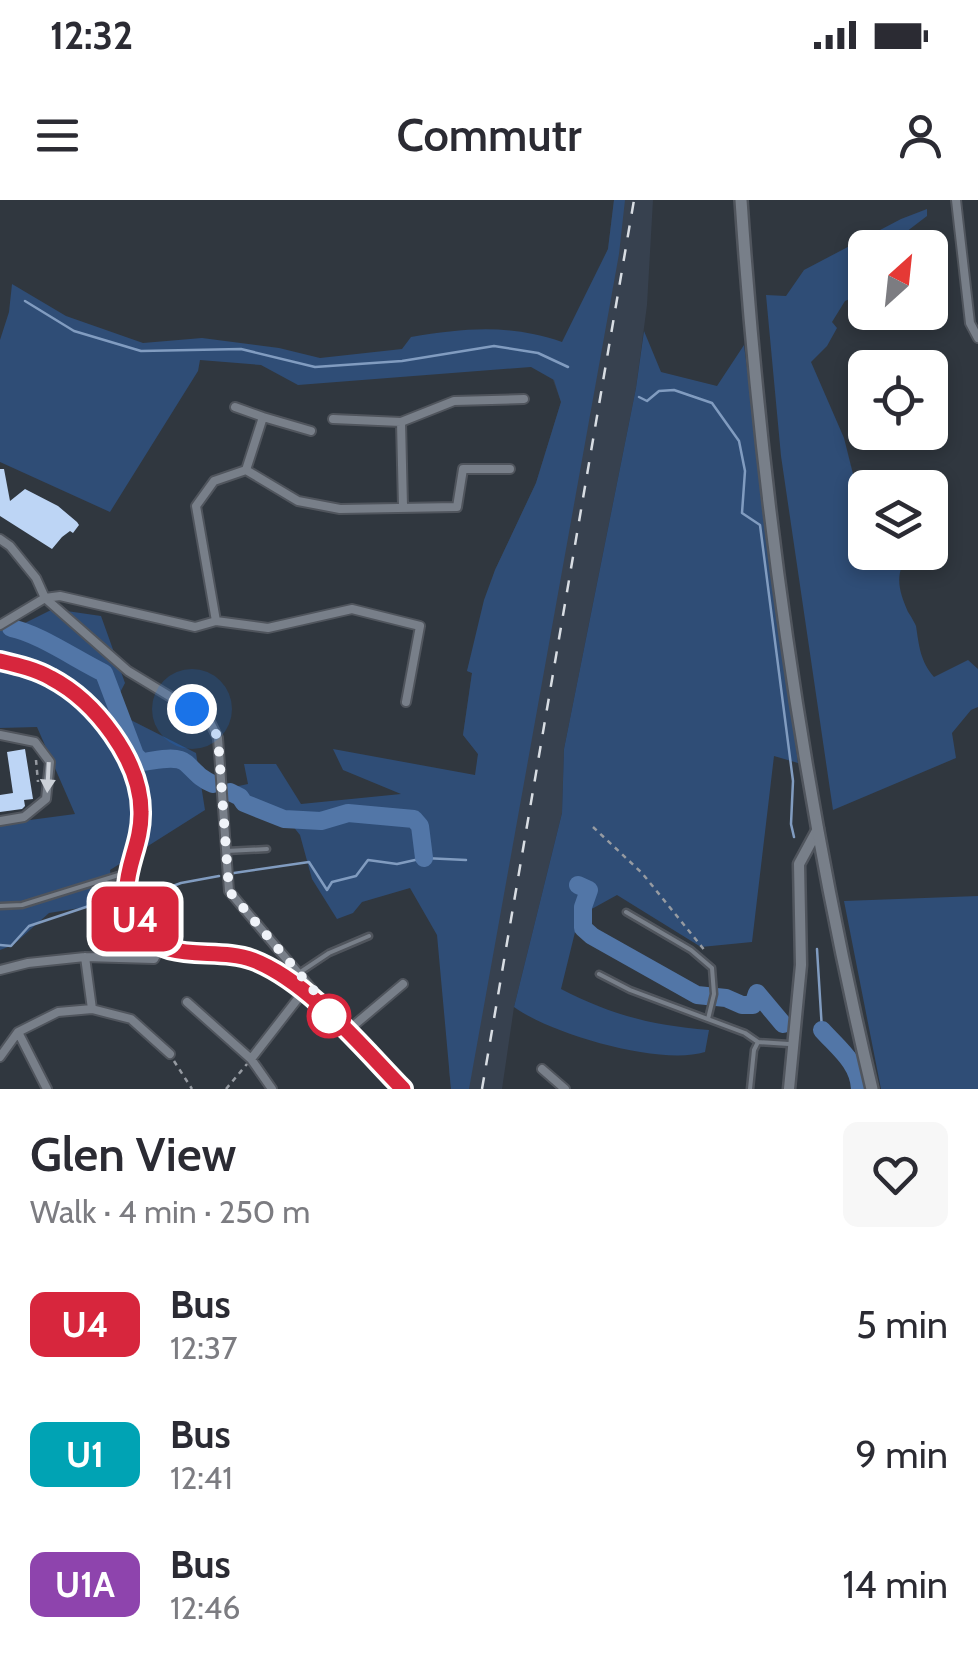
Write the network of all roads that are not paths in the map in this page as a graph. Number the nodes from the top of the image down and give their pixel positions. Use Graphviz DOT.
graph roads {
  1 [pos="742,200"];
  2 [pos="956,200"];
  3 [pos="978,338"];
  4 [pos="524,399"];
  5 [pos="235,407"];
  6 [pos="262,417"];
  7 [pos="333,420"];
  8 [pos="401,422"];
  9 [pos="311,431"];
  10 [pos="510,469"];
  11 [pos="246,470"];
  12 [pos="402,507"];
  13 [pos="0,539"];
  14 [pos="45,598"];
  15 [pos="216,622"];
  16 [pos="0,625"];
  17 [pos="0,661"];
  18 [pos="406,702"];
  19 [pos="0,736"];
  20 [pos="0,822"];
  21 [pos="818,829"];
  22 [pos="267,849"];
  23 [pos="226,851"];
  24 [pos="126,872"];
  25 [pos="0,906"];
  26 [pos="626,912"];
  27 [pos="369,936"];
  28 [pos="160,948"];
  29 [pos="85,958"];
  30 [pos="0,970"];
  31 [pos="299,973"];
  32 [pos="599,974"];
  33 [pos="403,984"];
  34 [pos="303,992"];
  35 [pos="187,1002"];
  36 [pos="315,1003"];
  37 [pos="92,1009"];
  38 [pos="708,1019"];
  39 [pos="18,1032"];
  40 [pos="346,1032"];
  41 [pos="758,1042"];
  42 [pos="794,1045"];
  43 [pos="170,1054"];
  44 [pos="0,1057"];
  45 [pos="251,1059"];
  46 [pos="542,1068"];
  47 [pos="47,1089"];
  48 [pos="272,1089"];
  49 [pos="403,1089"];
  50 [pos="564,1089"];
  51 [pos="750,1089"];
  52 [pos="789,1089"];
  53 [pos="872,1089"];
  1 -- 21 [label="main road"];
  2 -- 3 [label="street"];
  4 -- 8 [label="street"];
  5 -- 6 [label="street"];
  6 -- 9 [label="street"];
  6 -- 11 [label="street"];
  7 -- 8 [label="street"];
  8 -- 12 [label="street"];
  10 -- 12 [label="street"];
  11 -- 12 [label="street"];
  11 -- 15 [label="street"];
  13 -- 14 [label="street"];
  14 -- 15 [label="street"];
  14 -- 16 [label="street"];
  14 -- 23 [label="street"];
  15 -- 18 [label="street"];
  17 -- 24 [label="street"];
  19 -- 20 [label="street, one-way"];
  21 -- 42 [label="street"];
  21 -- 53 [label="main road"];
  22 -- 23 [label="lane"];
  23 -- 31 [label="street"];
  24 -- 25 [label="lane"];
  24 -- 28 [label="street"];
  26 -- 38 [label="lane"];
  27 -- 31 [label="lane"];
  28 -- 29 [label="street"];
  28 -- 34 [label="street"];
  29 -- 30 [label="street"];
  29 -- 37 [label="street"];
  31 -- 36 [label="street"];
  32 -- 38 [label="lane"];
  33 -- 40 [label="street"];
  34 -- 36 [label="street"];
  34 -- 45 [label="street"];
  35 -- 45 [label="street"];
  36 -- 40 [label="street"];
  37 -- 39 [label="street"];
  37 -- 43 [label="street"];
  38 -- 41 [label="lane"];
  39 -- 44 [label="street"];
  39 -- 47 [label="street"];
  40 -- 49 [label="street"];
  41 -- 42 [label="lane"];
  41 -- 51 [label="lane"];
  42 -- 52 [label="street"];
  45 -- 48 [label="street"];
  46 -- 50 [label="street"];
}
